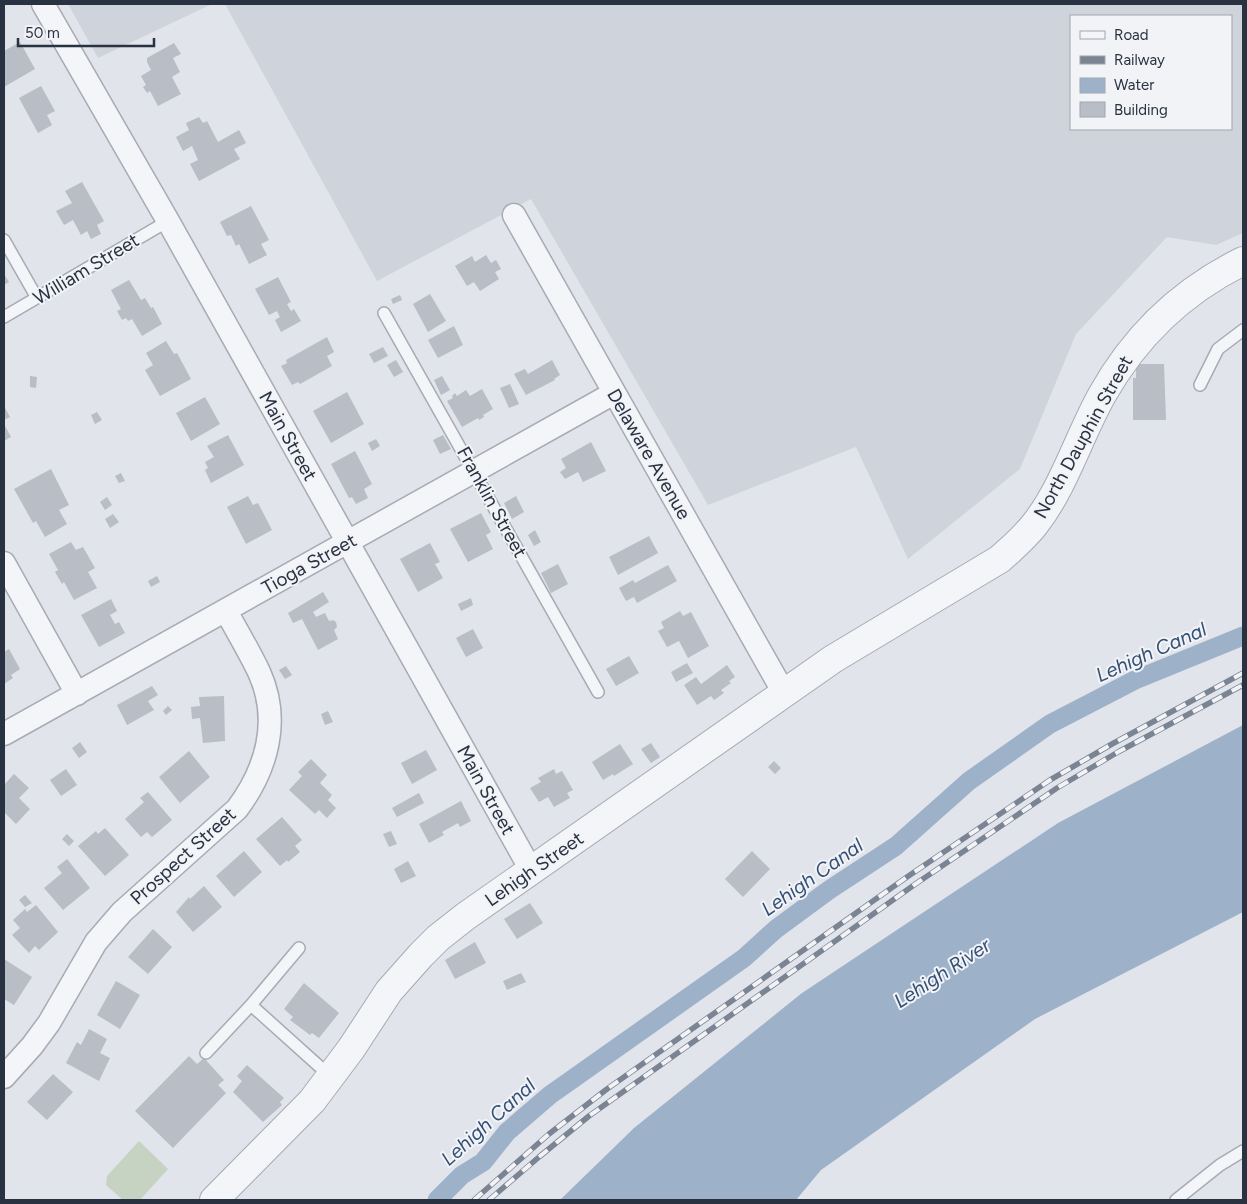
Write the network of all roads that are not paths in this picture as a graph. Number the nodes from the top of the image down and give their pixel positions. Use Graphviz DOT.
graph roads {
  1 [pos="43,4"];
  2 [pos="514,215"];
  3 [pos="168,221"];
  4 [pos="4,240"];
  5 [pos="1243,261"];
  6 [pos="37,298"];
  7 [pos="384,313"];
  8 [pos="4,317"];
  9 [pos="1243,330"];
  10 [pos="1200,385"];
  11 [pos="614,393"];
  12 [pos="474,471"];
  13 [pos="347,543"];
  14 [pos="4,563"];
  15 [pos="917,608"];
  16 [pos="226,611"];
  17 [pos="598,692"];
  18 [pos="784,693"];
  19 [pos="76,694"];
  20 [pos="4,734"];
  21 [pos="531,870"];
  22 [pos="299,948"];
  23 [pos="251,1005"];
  24 [pos="206,1053"];
  25 [pos="330,1076"];
  26 [pos="4,1077"];
  27 [pos="1243,1151"];
  28 [pos="214,1200"];
  29 [pos="1176,1200"];
  1 -- 3 [label="street, Main Street"];
  2 -- 11 [label="street, Delaware Avenue"];
  3 -- 6 [label="lane, William Street"];
  3 -- 13 [label="street, Main Street"];
  4 -- 6 [label="lane"];
  5 -- 15 [label="street, North Dauphin Street"];
  6 -- 8 [label="lane, William Street"];
  7 -- 12 [label="lane, Franklin Street"];
  9 -- 10 [label="lane"];
  11 -- 12 [label="street, Tioga Street"];
  11 -- 18 [label="street, Delaware Avenue"];
  12 -- 13 [label="street, Tioga Street"];
  12 -- 17 [label="lane, Franklin Street"];
  13 -- 16 [label="street, Tioga Street"];
  13 -- 21 [label="street, Main Street"];
  14 -- 19 [label="street"];
  15 -- 18 [label="street, Lehigh Street"];
  16 -- 19 [label="street, Tioga Street"];
  16 -- 26 [label="street, Prospect Street"];
  18 -- 21 [label="street, Lehigh Street"];
  19 -- 20 [label="street, Tioga Street"];
  21 -- 25 [label="street, Lehigh Street"];
  22 -- 23 [label="lane"];
  23 -- 24 [label="lane"];
  23 -- 25 [label="lane"];
  25 -- 28 [label="street, Lehigh Street"];
  27 -- 29 [label="lane"];
}
